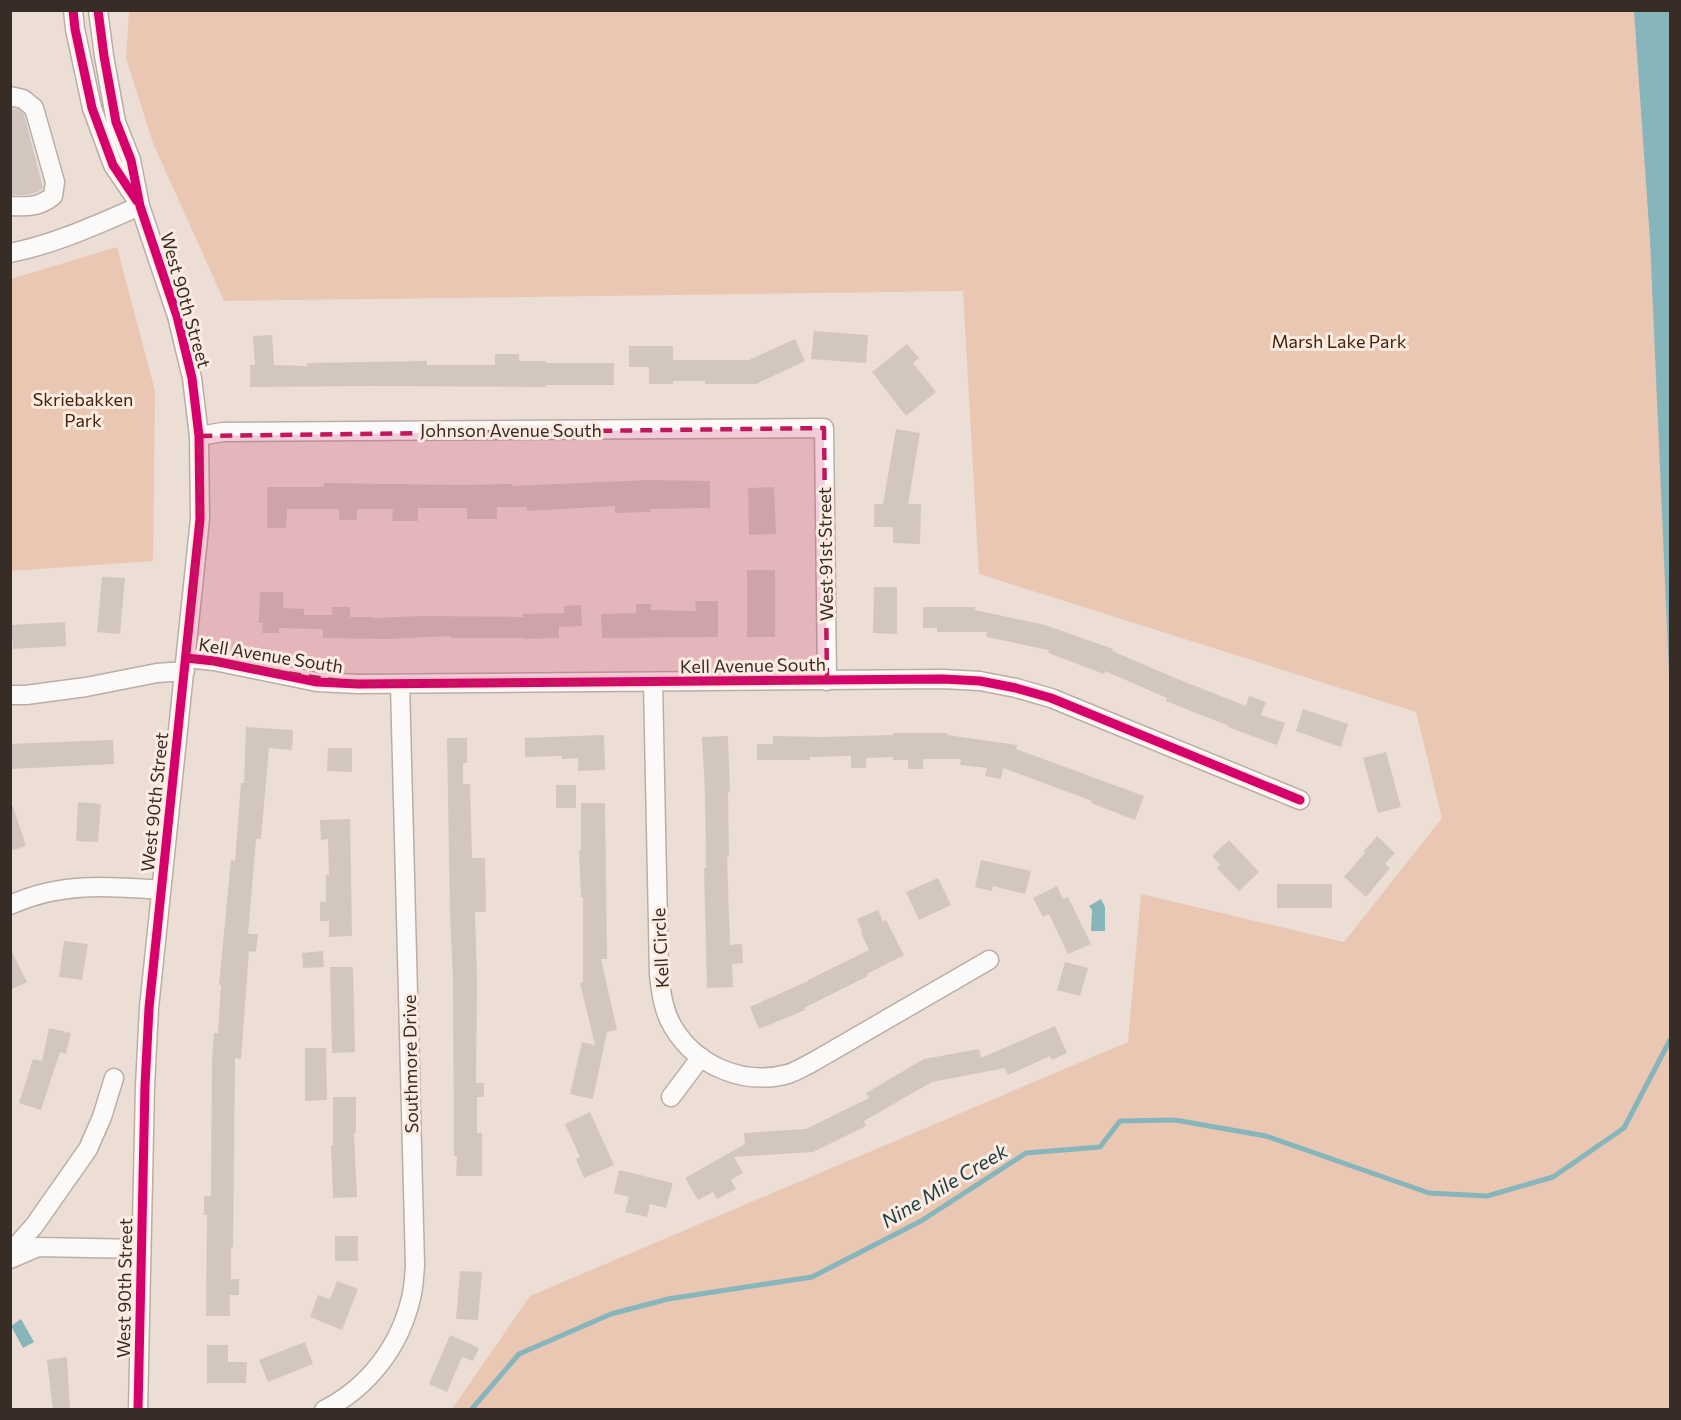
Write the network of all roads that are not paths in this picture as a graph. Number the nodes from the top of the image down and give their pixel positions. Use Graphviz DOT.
graph roads {
  1 [pos="73,10"];
  2 [pos="98,10"];
  3 [pos="10,96"];
  4 [pos="10,206"];
  5 [pos="140,206"];
  6 [pos="10,253"];
  7 [pos="824,428"];
  8 [pos="199,436"];
  9 [pos="186,665"];
  10 [pos="827,681"];
  11 [pos="653,682"];
  12 [pos="400,684"];
  13 [pos="10,695"];
  14 [pos="1300,800"];
  15 [pos="161,890"];
  16 [pos="10,905"];
  17 [pos="989,960"];
  18 [pos="701,1057"];
  19 [pos="114,1078"];
  20 [pos="671,1098"];
  21 [pos="141,1249"];
  22 [pos="10,1253"];
  23 [pos="10,1259"];
  24 [pos="138,1410"];
  25 [pos="324,1410"];
  1 -- 5 [label="street, West 90th Street"];
  2 -- 5 [label="street, West 90th Street"];
  3 -- 4 [label="street"];
  5 -- 6 [label="street"];
  5 -- 8 [label="street, West 90th Street"];
  7 -- 8 [label="street, Johnson Avenue South"];
  7 -- 10 [label="street, West 91st Street"];
  8 -- 9 [label="street, West 90th Street"];
  9 -- 12 [label="street, Kell Avenue South"];
  9 -- 13 [label="street, Kell Avenue South"];
  9 -- 15 [label="street, West 90th Street"];
  10 -- 11 [label="street, Kell Avenue South"];
  10 -- 14 [label="street, Kell Avenue South"];
  11 -- 12 [label="street, Kell Avenue South"];
  11 -- 18 [label="street, Kell Circle"];
  12 -- 25 [label="street, Southmore Drive"];
  15 -- 16 [label="street"];
  15 -- 21 [label="street, West 90th Street"];
  17 -- 18 [label="street, Kell Circle"];
  18 -- 20 [label="street"];
  19 -- 22 [label="street"];
  21 -- 23 [label="street"];
  21 -- 24 [label="street, West 90th Street"];
}
